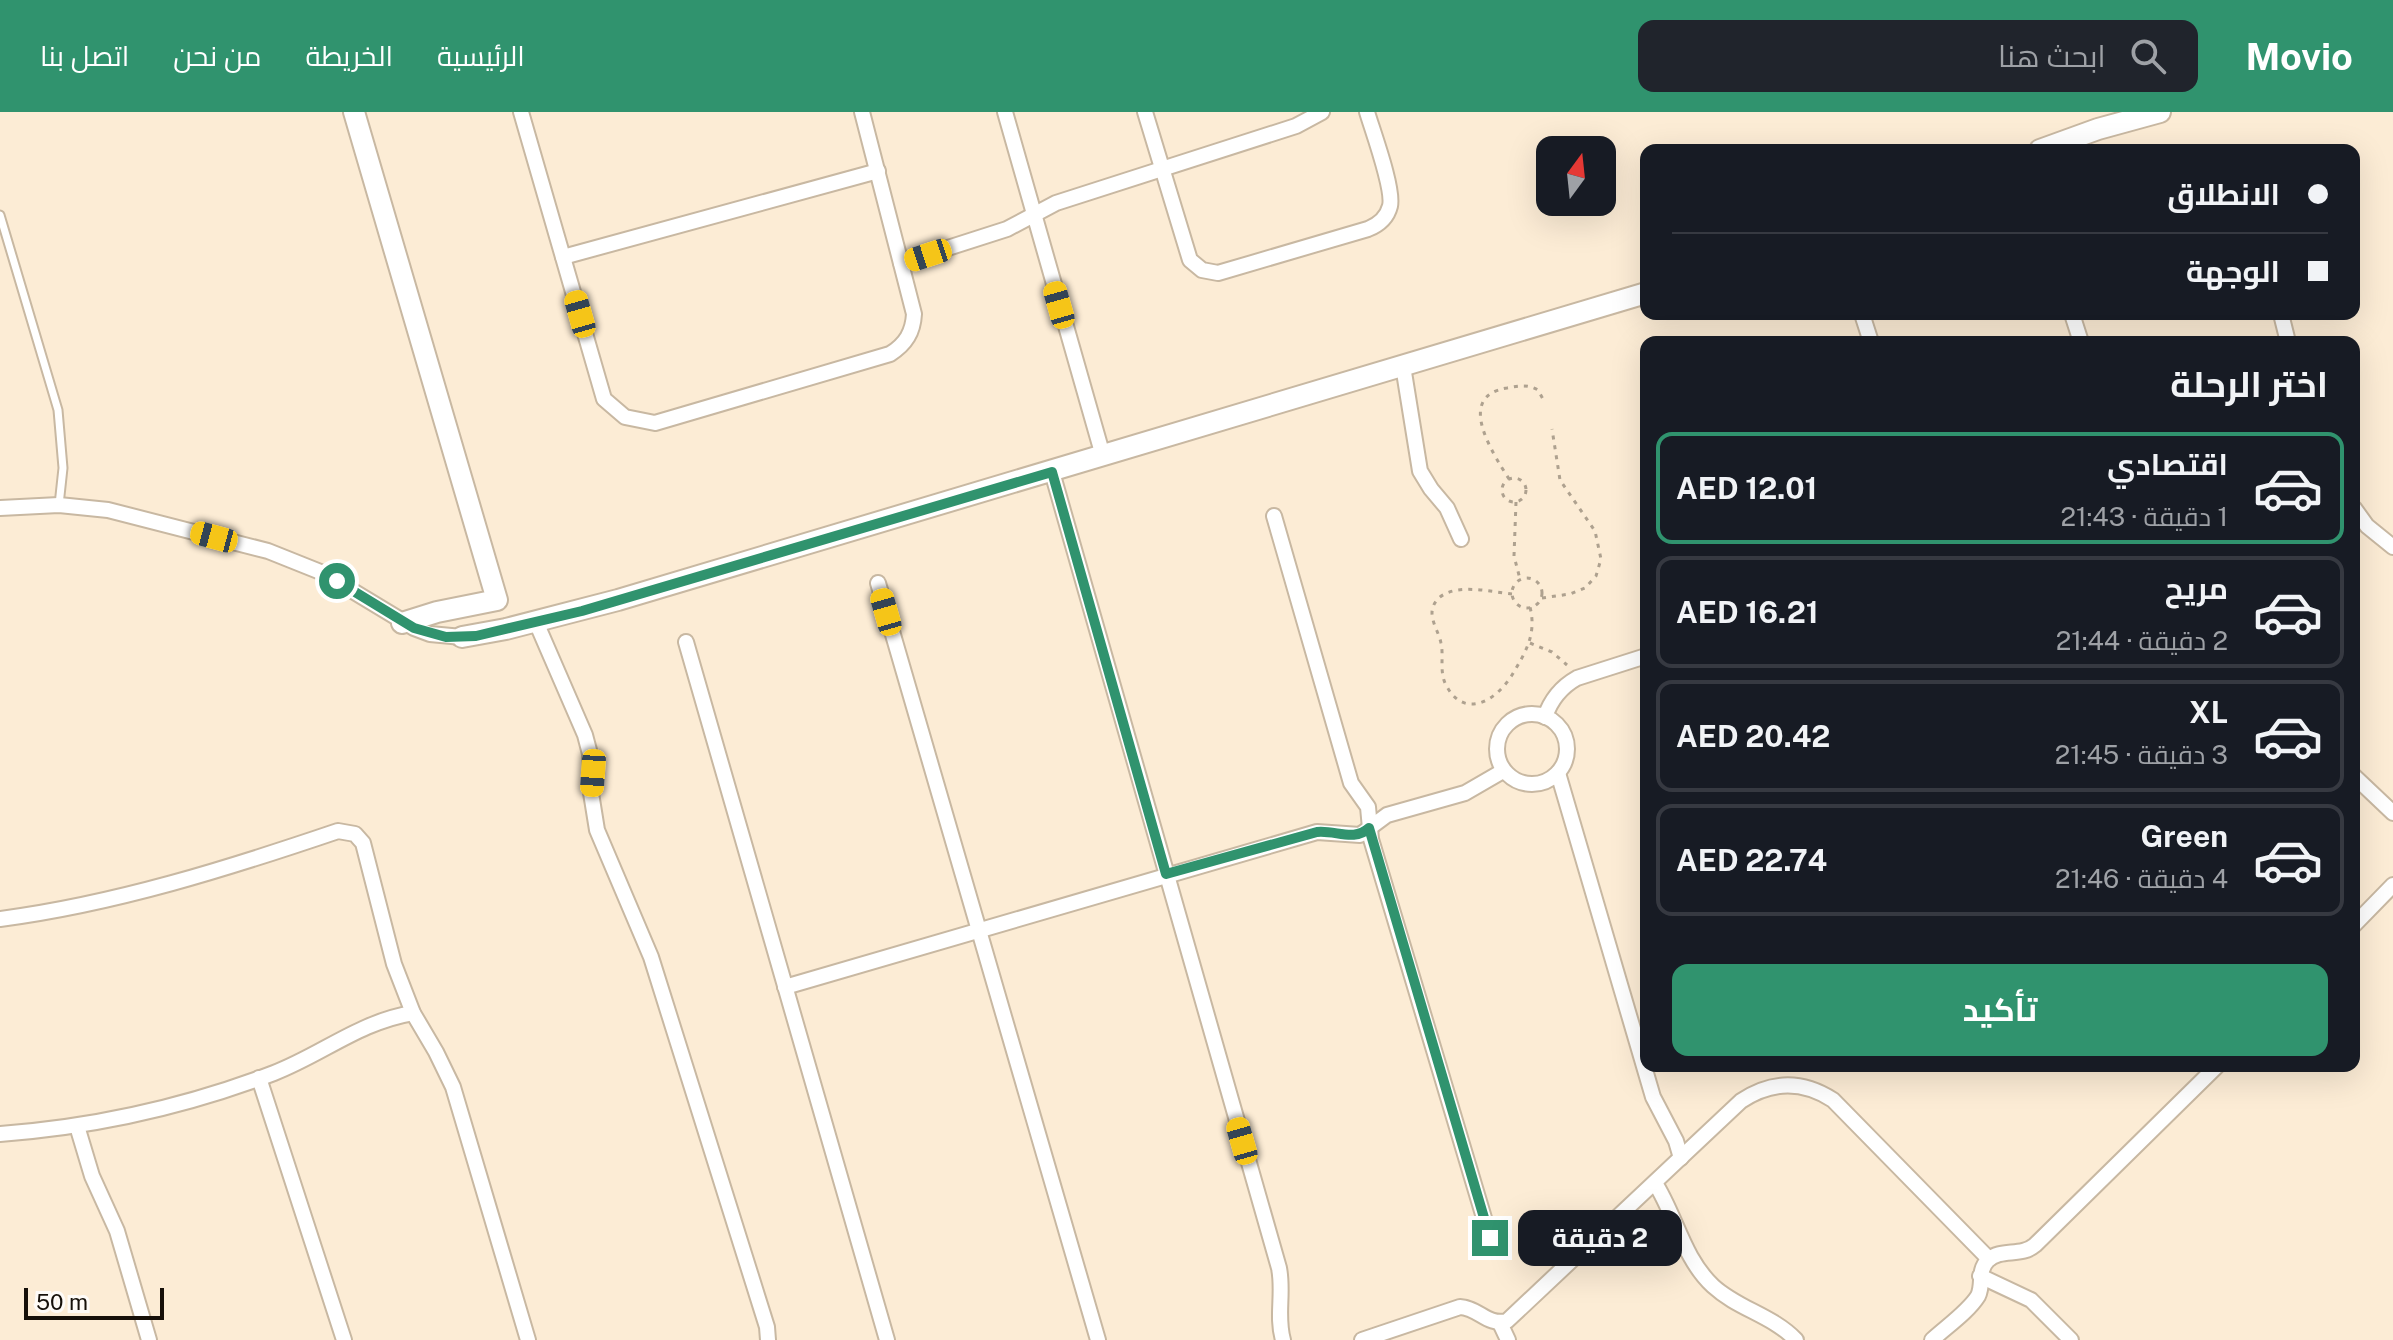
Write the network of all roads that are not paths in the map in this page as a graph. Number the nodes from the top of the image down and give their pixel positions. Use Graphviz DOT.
graph roads {
  1 [pos="354,112"];
  2 [pos="521,112"];
  3 [pos="862,112"];
  4 [pos="1005,112"];
  5 [pos="1145,112"];
  6 [pos="1322,112"];
  7 [pos="1367,112"];
  8 [pos="2160,112"];
  9 [pos="2057,144"];
  10 [pos="1162,169"];
  11 [pos="878,171"];
  12 [pos="1034,214"];
  13 [pos="0,215"];
  14 [pos="563,257"];
  15 [pos="901,263"];
  16 [pos="1640,295"];
  17 [pos="1403,366"];
  18 [pos="1103,456"];
  19 [pos="1052,472"];
  20 [pos="59,505"];
  21 [pos="0,508"];
  22 [pos="1274,516"];
  23 [pos="2360,516"];
  24 [pos="1461,539"];
  25 [pos="2393,547"];
  26 [pos="878,583"];
  27 [pos="468,605"];
  28 [pos="536,622"];
  29 [pos="402,623"];
  30 [pos="469,637"];
  31 [pos="686,642"];
  32 [pos="1640,658"];
  33 [pos="1545,717"];
  34 [pos="1503,771"];
  35 [pos="1558,773"];
  36 [pos="2360,782"];
  37 [pos="2393,813"];
  38 [pos="1369,828"];
  39 [pos="1166,874"];
  40 [pos="2393,885"];
  41 [pos="0,919"];
  42 [pos="2360,919"];
  43 [pos="977,931"];
  44 [pos="785,987"];
  45 [pos="413,1013"];
  46 [pos="1640,1053"];
  47 [pos="1646,1072"];
  48 [pos="2211,1072"];
  49 [pos="259,1078"];
  50 [pos="77,1126"];
  51 [pos="0,1134"];
  52 [pos="1681,1158"];
  53 [pos="1655,1183"];
  54 [pos="1490,1238"];
  55 [pos="1989,1259"];
  56 [pos="1980,1276"];
  57 [pos="1500,1323"];
  58 [pos="149,1340"];
  59 [pos="344,1340"];
  60 [pos="528,1340"];
  61 [pos="768,1340"];
  62 [pos="887,1340"];
  63 [pos="1098,1340"];
  64 [pos="1283,1340"];
  65 [pos="1362,1340"];
  66 [pos="1508,1340"];
  67 [pos="1796,1340"];
  68 [pos="1932,1340"];
  69 [pos="2071,1340"];
  1 -- 27 [label="street"];
  2 -- 14 [label="street"];
  3 -- 11 [label="street"];
  4 -- 12 [label="street"];
  5 -- 10 [label="street"];
  6 -- 10 [label="street"];
  7 -- 10 [label="street"];
  8 -- 9 [label="street"];
  10 -- 12 [label="street"];
  11 -- 14 [label="street"];
  11 -- 15 [label="street"];
  12 -- 15 [label="street"];
  12 -- 18 [label="street"];
  13 -- 20 [label="lane"];
  14 -- 15 [label="street"];
  16 -- 17 [label="street"];
  17 -- 18 [label="street"];
  17 -- 24 [label="street"];
  18 -- 19 [label="street"];
  19 -- 28 [label="street"];
  19 -- 39 [label="street"];
  20 -- 21 [label="street"];
  20 -- 29 [label="street"];
  22 -- 38 [label="street"];
  23 -- 25 [label="street"];
  26 -- 43 [label="street"];
  27 -- 29 [label="street"];
  27 -- 30 [label="street"];
  28 -- 30 [label="street"];
  28 -- 61 [label="street"];
  29 -- 30 [label="street"];
  31 -- 44 [label="street"];
  32 -- 33 [label="street"];
  33 -- 34 [label="street"];
  33 -- 35 [label="street"];
  34 -- 35 [label="street"];
  34 -- 38 [label="street"];
  35 -- 46 [label="street"];
  36 -- 37 [label="street"];
  38 -- 39 [label="street"];
  38 -- 54 [label="street"];
  39 -- 43 [label="street"];
  39 -- 64 [label="street"];
  40 -- 42 [label="street"];
  41 -- 45 [label="street"];
  43 -- 44 [label="street"];
  43 -- 63 [label="street"];
  44 -- 62 [label="street"];
  45 -- 49 [label="street"];
  45 -- 60 [label="street"];
  47 -- 52 [label="street"];
  48 -- 55 [label="street"];
  49 -- 50 [label="street"];
  49 -- 59 [label="street"];
  50 -- 51 [label="street"];
  50 -- 58 [label="street"];
  52 -- 53 [label="street"];
  52 -- 55 [label="street"];
  53 -- 57 [label="street"];
  53 -- 67 [label="street"];
  55 -- 56 [label="street"];
  56 -- 68 [label="street"];
  56 -- 69 [label="street"];
  57 -- 65 [label="street"];
  57 -- 66 [label="street"];
}
